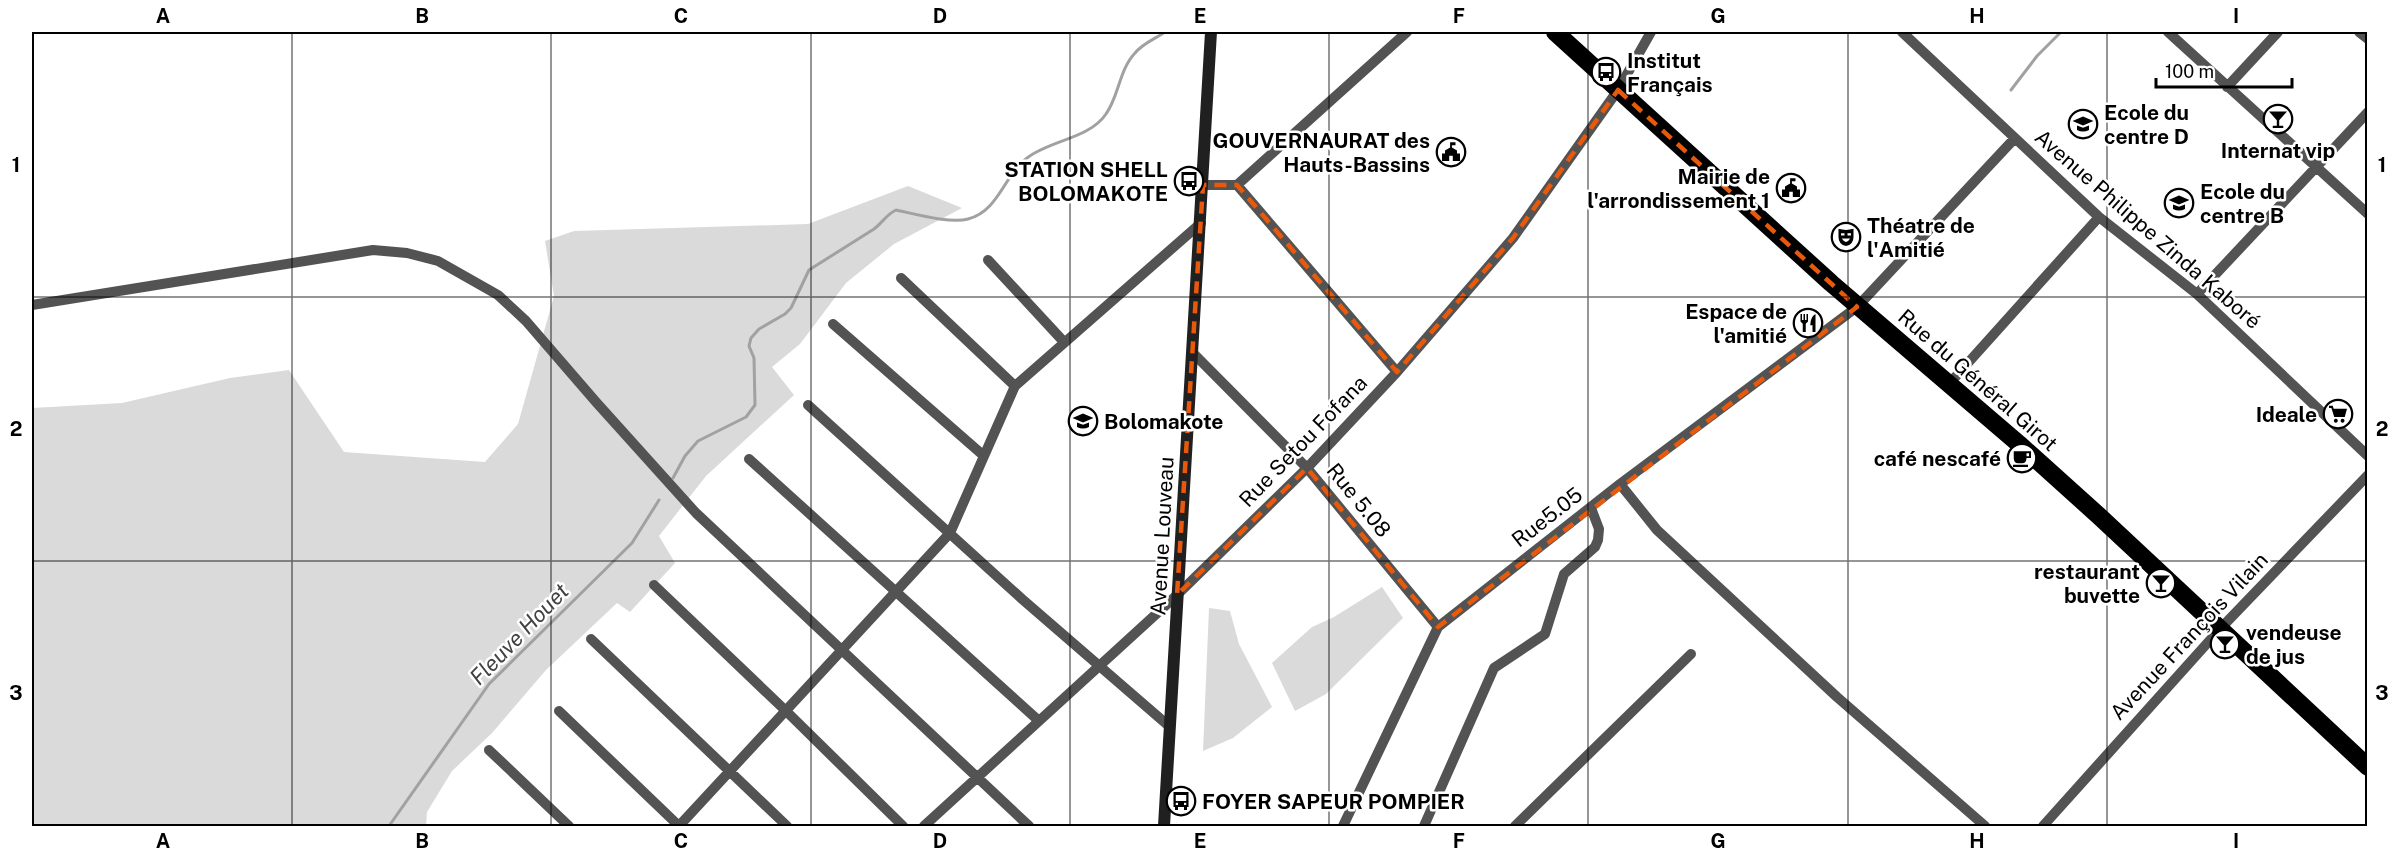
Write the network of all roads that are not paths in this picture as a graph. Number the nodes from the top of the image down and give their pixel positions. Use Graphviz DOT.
graph roads {
  1 [pos="1211,32"];
  2 [pos="1407,32"];
  3 [pos="1555,32"];
  4 [pos="1651,32"];
  5 [pos="1902,32"];
  6 [pos="2168,32"];
  7 [pos="2278,32"];
  8 [pos="2359,32"];
  9 [pos="2367,39"];
  10 [pos="2227,87"];
  11 [pos="1618,90"];
  12 [pos="2367,111"];
  13 [pos="2015,138"];
  14 [pos="2316,168"];
  15 [pos="1203,185"];
  16 [pos="1237,185"];
  17 [pos="2367,214"];
  18 [pos="2099,217"];
  19 [pos="1201,223"];
  20 [pos="988,260"];
  21 [pos="901,278"];
  22 [pos="2197,294"];
  23 [pos="32,305"];
  24 [pos="1857,307"];
  25 [pos="833,324"];
  26 [pos="1064,342"];
  27 [pos="1192,352"];
  28 [pos="1396,372"];
  29 [pos="1949,384"];
  30 [pos="1015,386"];
  31 [pos="808,405"];
  32 [pos="984,456"];
  33 [pos="2367,456"];
  34 [pos="749,459"];
  35 [pos="1307,468"];
  36 [pos="2367,476"];
  37 [pos="1620,484"];
  38 [pos="1591,508"];
  39 [pos="950,533"];
  40 [pos="654,585"];
  41 [pos="896,591"];
  42 [pos="1178,595"];
  43 [pos="1438,627"];
  44 [pos="2220,629"];
  45 [pos="591,639"];
  46 [pos="842,650"];
  47 [pos="1691,654"];
  48 [pos="1100,665"];
  49 [pos="559,711"];
  50 [pos="786,711"];
  51 [pos="1039,721"];
  52 [pos="1170,727"];
  53 [pos="489,750"];
  54 [pos="2367,766"];
  55 [pos="730,772"];
  56 [pos="978,778"];
  57 [pos="569,826"];
  58 [pos="787,826"];
  59 [pos="903,826"];
  60 [pos="924,826"];
  61 [pos="1029,826"];
  62 [pos="1164,826"];
  63 [pos="1343,826"];
  64 [pos="1424,826"];
  65 [pos="1515,826"];
  66 [pos="1985,826"];
  67 [pos="2043,826"];
  1 -- 15 [label="main road, Avenue Louveau"];
  2 -- 16 [label="street"];
  3 -- 11 [label="highway, Rue du Général Girot"];
  4 -- 11 [label="street, Rue Setou Fofana"];
  5 -- 13 [label="street, Avenue Philippe Zinda Kaboré"];
  6 -- 10 [label="street"];
  7 -- 10 [label="street"];
  8 -- 9 [label="street"];
  10 -- 14 [label="street"];
  11 -- 24 [label="highway, Rue du Général Girot"];
  11 -- 28 [label="street, Rue Setou Fofana"];
  12 -- 14 [label="street"];
  13 -- 18 [label="street, Avenue Philippe Zinda Kaboré"];
  13 -- 24 [label="street, Rue5.05"];
  14 -- 17 [label="street"];
  14 -- 22 [label="street"];
  15 -- 16 [label="street"];
  15 -- 19 [label="main road, Avenue Louveau"];
  16 -- 28 [label="street"];
  18 -- 22 [label="street, Avenue Philippe Zinda Kaboré"];
  18 -- 29 [label="street"];
  19 -- 26 [label="street"];
  19 -- 27 [label="main road, Avenue Louveau"];
  20 -- 26 [label="street"];
  21 -- 30 [label="street"];
  22 -- 33 [label="street, Avenue Philippe Zinda Kaboré"];
  23 -- 46 [label="street"];
  24 -- 29 [label="highway, Rue du Général Girot"];
  24 -- 37 [label="street, Rue5.05"];
  25 -- 32 [label="street"];
  26 -- 30 [label="street"];
  27 -- 35 [label="street, Rue 5.08"];
  27 -- 42 [label="main road, Avenue Louveau"];
  28 -- 35 [label="street, Rue Setou Fofana"];
  29 -- 44 [label="highway, Rue du Général Girot"];
  30 -- 32 [label="street"];
  31 -- 39 [label="street"];
  32 -- 39 [label="street"];
  34 -- 41 [label="street"];
  35 -- 42 [label="street, Rue Setou Fofana"];
  35 -- 43 [label="street, Rue 5.08"];
  36 -- 44 [label="street, Avenue François Vilain"];
  37 -- 38 [label="street, Rue5.05"];
  37 -- 66 [label="street"];
  38 -- 43 [label="street, Rue5.05"];
  38 -- 64 [label="street"];
  39 -- 41 [label="street"];
  39 -- 48 [label="street"];
  40 -- 50 [label="street"];
  41 -- 46 [label="street"];
  41 -- 51 [label="street"];
  42 -- 48 [label="street, Rue Setou Fofana"];
  42 -- 52 [label="main road, Avenue Louveau"];
  43 -- 63 [label="street, Rue5.05"];
  44 -- 54 [label="highway, Rue du Général Girot"];
  44 -- 67 [label="street, Avenue François Vilain"];
  45 -- 55 [label="street"];
  46 -- 50 [label="street"];
  46 -- 56 [label="street"];
  47 -- 65 [label="street"];
  48 -- 51 [label="street, Rue Setou Fofana"];
  48 -- 52 [label="street"];
  49 -- 55 [label="street"];
  50 -- 55 [label="street"];
  50 -- 59 [label="street"];
  51 -- 56 [label="street, Rue Setou Fofana"];
  52 -- 62 [label="main road, Avenue Louveau"];
  53 -- 57 [label="street"];
  55 -- 58 [label="street"];
  56 -- 60 [label="street, Rue Setou Fofana"];
  56 -- 61 [label="street"];
}
